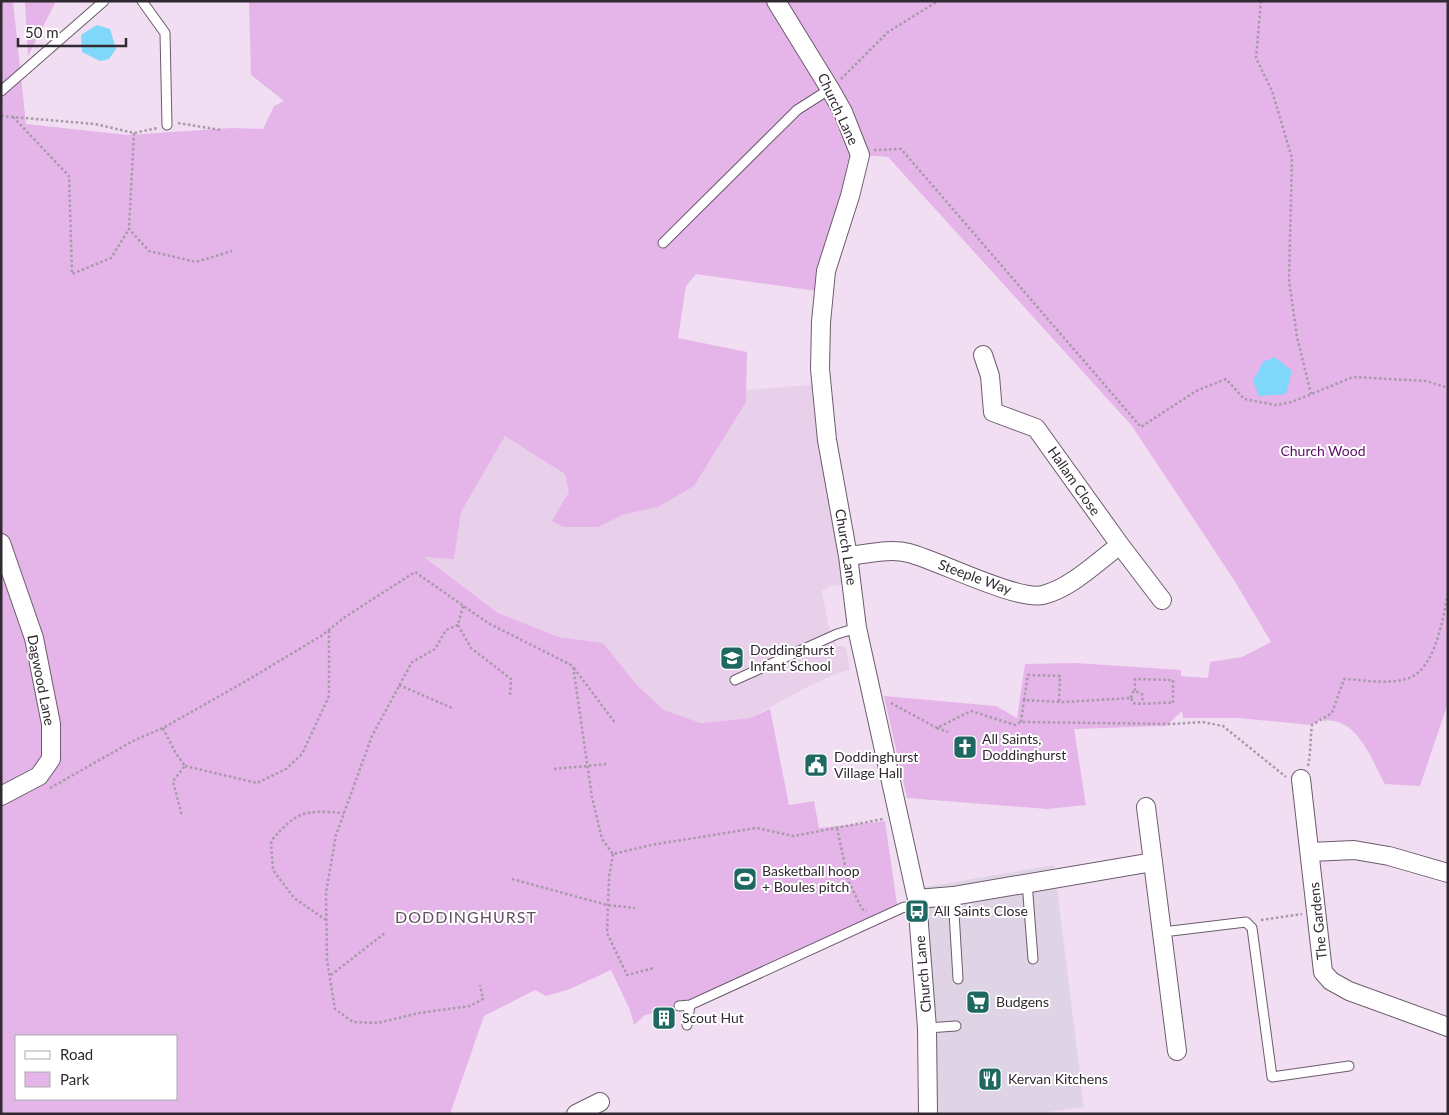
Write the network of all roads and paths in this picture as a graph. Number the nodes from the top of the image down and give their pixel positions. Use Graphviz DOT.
graph roads {
  1 [pos="104,1"];
  2 [pos="142,1"];
  3 [pos="776,1"];
  4 [pos="938,1"];
  5 [pos="1261,1"];
  6 [pos="830,89"];
  7 [pos="1,91"];
  8 [pos="1,116"];
  9 [pos="13,117"];
  10 [pos="167,125"];
  11 [pos="221,130"];
  12 [pos="134,133"];
  13 [pos="857,148"];
  14 [pos="129,229"];
  15 [pos="663,243"];
  16 [pos="232,251"];
  17 [pos="983,355"];
  18 [pos="1448,388"];
  19 [pos="1311,394"];
  20 [pos="1,543"];
  21 [pos="1120,546"];
  22 [pos="848,556"];
  23 [pos="1448,593"];
  24 [pos="1162,600"];
  25 [pos="463,606"];
  26 [pos="458,624"];
  27 [pos="857,628"];
  28 [pos="329,629"];
  29 [pos="573,666"];
  30 [pos="735,680"];
  31 [pos="399,685"];
  32 [pos="1135,691"];
  33 [pos="870,693"];
  34 [pos="510,696"];
  35 [pos="1131,698"];
  36 [pos="1024,700"];
  37 [pos="1059,702"];
  38 [pos="1143,702"];
  39 [pos="452,708"];
  40 [pos="1021,722"];
  41 [pos="615,723"];
  42 [pos="163,728"];
  43 [pos="937,728"];
  44 [pos="948,732"];
  45 [pos="607,764"];
  46 [pos="185,766"];
  47 [pos="588,766"];
  48 [pos="554,769"];
  49 [pos="1302,785"];
  50 [pos="45,791"];
  51 [pos="1,796"];
  52 [pos="1146,807"];
  53 [pos="344,812"];
  54 [pos="182,816"];
  55 [pos="897,817"];
  56 [pos="837,828"];
  57 [pos="1311,852"];
  58 [pos="613,854"];
  59 [pos="1153,862"];
  60 [pos="1448,874"];
  61 [pos="512,879"];
  62 [pos="1027,882"];
  63 [pos="953,896"];
  64 [pos="607,904"];
  65 [pos="917,905"];
  66 [pos="635,908"];
  67 [pos="1316,912"];
  68 [pos="878,917"];
  69 [pos="326,920"];
  70 [pos="1246,922"];
  71 [pos="1163,932"];
  72 [pos="385,933"];
  73 [pos="1033,958"];
  74 [pos="654,968"];
  75 [pos="330,976"];
  76 [pos="958,979"];
  77 [pos="480,985"];
  78 [pos="690,1005"];
  79 [pos="679,1006"];
  80 [pos="686,1025"];
  81 [pos="956,1026"];
  82 [pos="1448,1027"];
  83 [pos="927,1028"];
  84 [pos="1177,1051"];
  85 [pos="1349,1066"];
  86 [pos="600,1102"];
  87 [pos="576,1114"];
  88 [pos="928,1114"];
  1 -- 7 [label="lane"];
  2 -- 10 [label="lane"];
  3 -- 6 [label="street, Church Lane"];
  4 -- 6 [label="path"];
  5 -- 19 [label="path"];
  6 -- 13 [label="street, Church Lane"];
  6 -- 15 [label="lane"];
  8 -- 9 [label="path"];
  9 -- 12 [label="path"];
  9 -- 14 [label="path"];
  10 -- 11 [label="path"];
  10 -- 12 [label="path"];
  12 -- 14 [label="path"];
  13 -- 19 [label="path"];
  13 -- 22 [label="street, Church Lane"];
  14 -- 16 [label="path"];
  17 -- 21 [label="street, Hallam Close"];
  18 -- 19 [label="path"];
  20 -- 51 [label="street, Dagwood Lane"];
  21 -- 22 [label="street, Steeple Way"];
  21 -- 24 [label="street, Hallam Close"];
  22 -- 27 [label="street, Church Lane"];
  23 -- 49 [label="path"];
  25 -- 26 [label="path"];
  25 -- 28 [label="path"];
  25 -- 29 [label="path"];
  26 -- 31 [label="path"];
  26 -- 34 [label="path"];
  27 -- 30 [label="lane"];
  27 -- 33 [label="street, Church Lane"];
  28 -- 42 [label="path"];
  28 -- 46 [label="path"];
  29 -- 41 [label="path"];
  29 -- 47 [label="path"];
  31 -- 39 [label="path"];
  31 -- 53 [label="path"];
  32 -- 35 [label="path"];
  32 -- 38 [label="path"];
  32 -- 38 [label="path"];
  33 -- 43 [label="path"];
  33 -- 55 [label="street, Church Lane"];
  35 -- 37 [label="path"];
  35 -- 38 [label="path"];
  36 -- 37 [label="path"];
  36 -- 37 [label="path"];
  36 -- 40 [label="path"];
  40 -- 43 [label="path"];
  40 -- 49 [label="path"];
  42 -- 46 [label="path"];
  42 -- 50 [label="path"];
  43 -- 44 [label="path"];
  45 -- 47 [label="path"];
  46 -- 54 [label="path"];
  47 -- 48 [label="path"];
  47 -- 58 [label="path"];
  49 -- 57 [label="street, The Gardens"];
  52 -- 59 [label="street"];
  53 -- 69 [label="path"];
  53 -- 69 [label="path"];
  55 -- 56 [label="path"];
  55 -- 65 [label="street, Church Lane"];
  56 -- 58 [label="path"];
  56 -- 68 [label="path"];
  57 -- 60 [label="street"];
  57 -- 67 [label="street, The Gardens"];
  58 -- 64 [label="path"];
  59 -- 62 [label="street"];
  59 -- 71 [label="street"];
  61 -- 64 [label="path"];
  62 -- 63 [label="street"];
  62 -- 73 [label="lane"];
  63 -- 65 [label="street"];
  63 -- 76 [label="lane"];
  64 -- 66 [label="path"];
  64 -- 74 [label="path"];
  65 -- 68 [label="lane"];
  65 -- 83 [label="street, Church Lane"];
  67 -- 70 [label="path"];
  67 -- 82 [label="street, The Gardens"];
  68 -- 78 [label="lane"];
  69 -- 75 [label="path"];
  70 -- 71 [label="lane"];
  70 -- 85 [label="lane"];
  71 -- 84 [label="street"];
  72 -- 75 [label="path"];
  75 -- 77 [label="path"];
  78 -- 79 [label="lane"];
  78 -- 80 [label="lane"];
  81 -- 83 [label="lane"];
  83 -- 88 [label="street, Church Lane"];
  86 -- 87 [label="street"];
}
